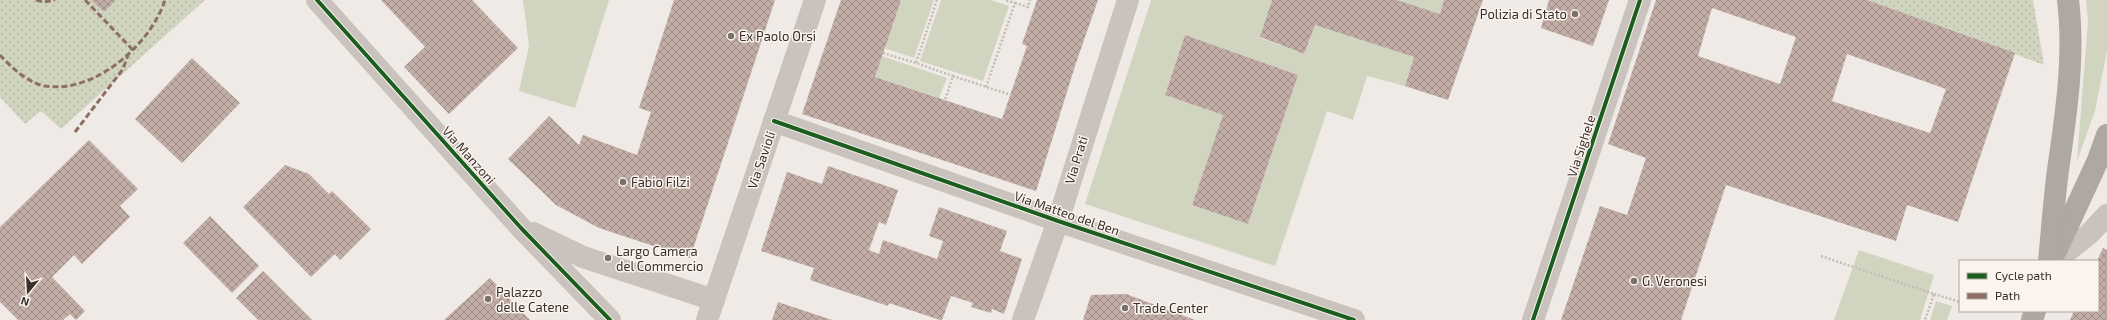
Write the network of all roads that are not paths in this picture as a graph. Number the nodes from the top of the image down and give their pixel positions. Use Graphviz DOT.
graph roads {
  1 [pos="318,0"];
  2 [pos="815,0"];
  3 [pos="1128,0"];
  4 [pos="1640,0"];
  5 [pos="2068,0"];
  6 [pos="774,121"];
  7 [pos="2107,135"];
  8 [pos="2107,215"];
  9 [pos="1058,221"];
  10 [pos="521,228"];
  11 [pos="2050,260"];
  12 [pos="2050,260"];
  13 [pos="2056,260"];
  14 [pos="714,300"];
  15 [pos="610,320"];
  16 [pos="707,320"];
  17 [pos="1023,320"];
  18 [pos="1354,320"];
  19 [pos="1533,320"];
  1 -- 10 [label="street, Via Manzoni"];
  2 -- 6 [label="street, Via Savioli"];
  3 -- 9 [label="street, Via Prati"];
  4 -- 19 [label="street, Via Sighele"];
  5 -- 11 [label="main road"];
  6 -- 9 [label="street, Via Matteo del Ben"];
  6 -- 14 [label="street, Via Savioli"];
  7 -- 12 [label="main road"];
  8 -- 13 [label="street"];
  9 -- 17 [label="street, Via Prati"];
  9 -- 18 [label="street, Via Matteo del Ben"];
  10 -- 14 [label="street, Via Manzoni"];
  10 -- 15 [label="street, Via Manzoni"];
  14 -- 16 [label="street, Via Savioli"];
}
